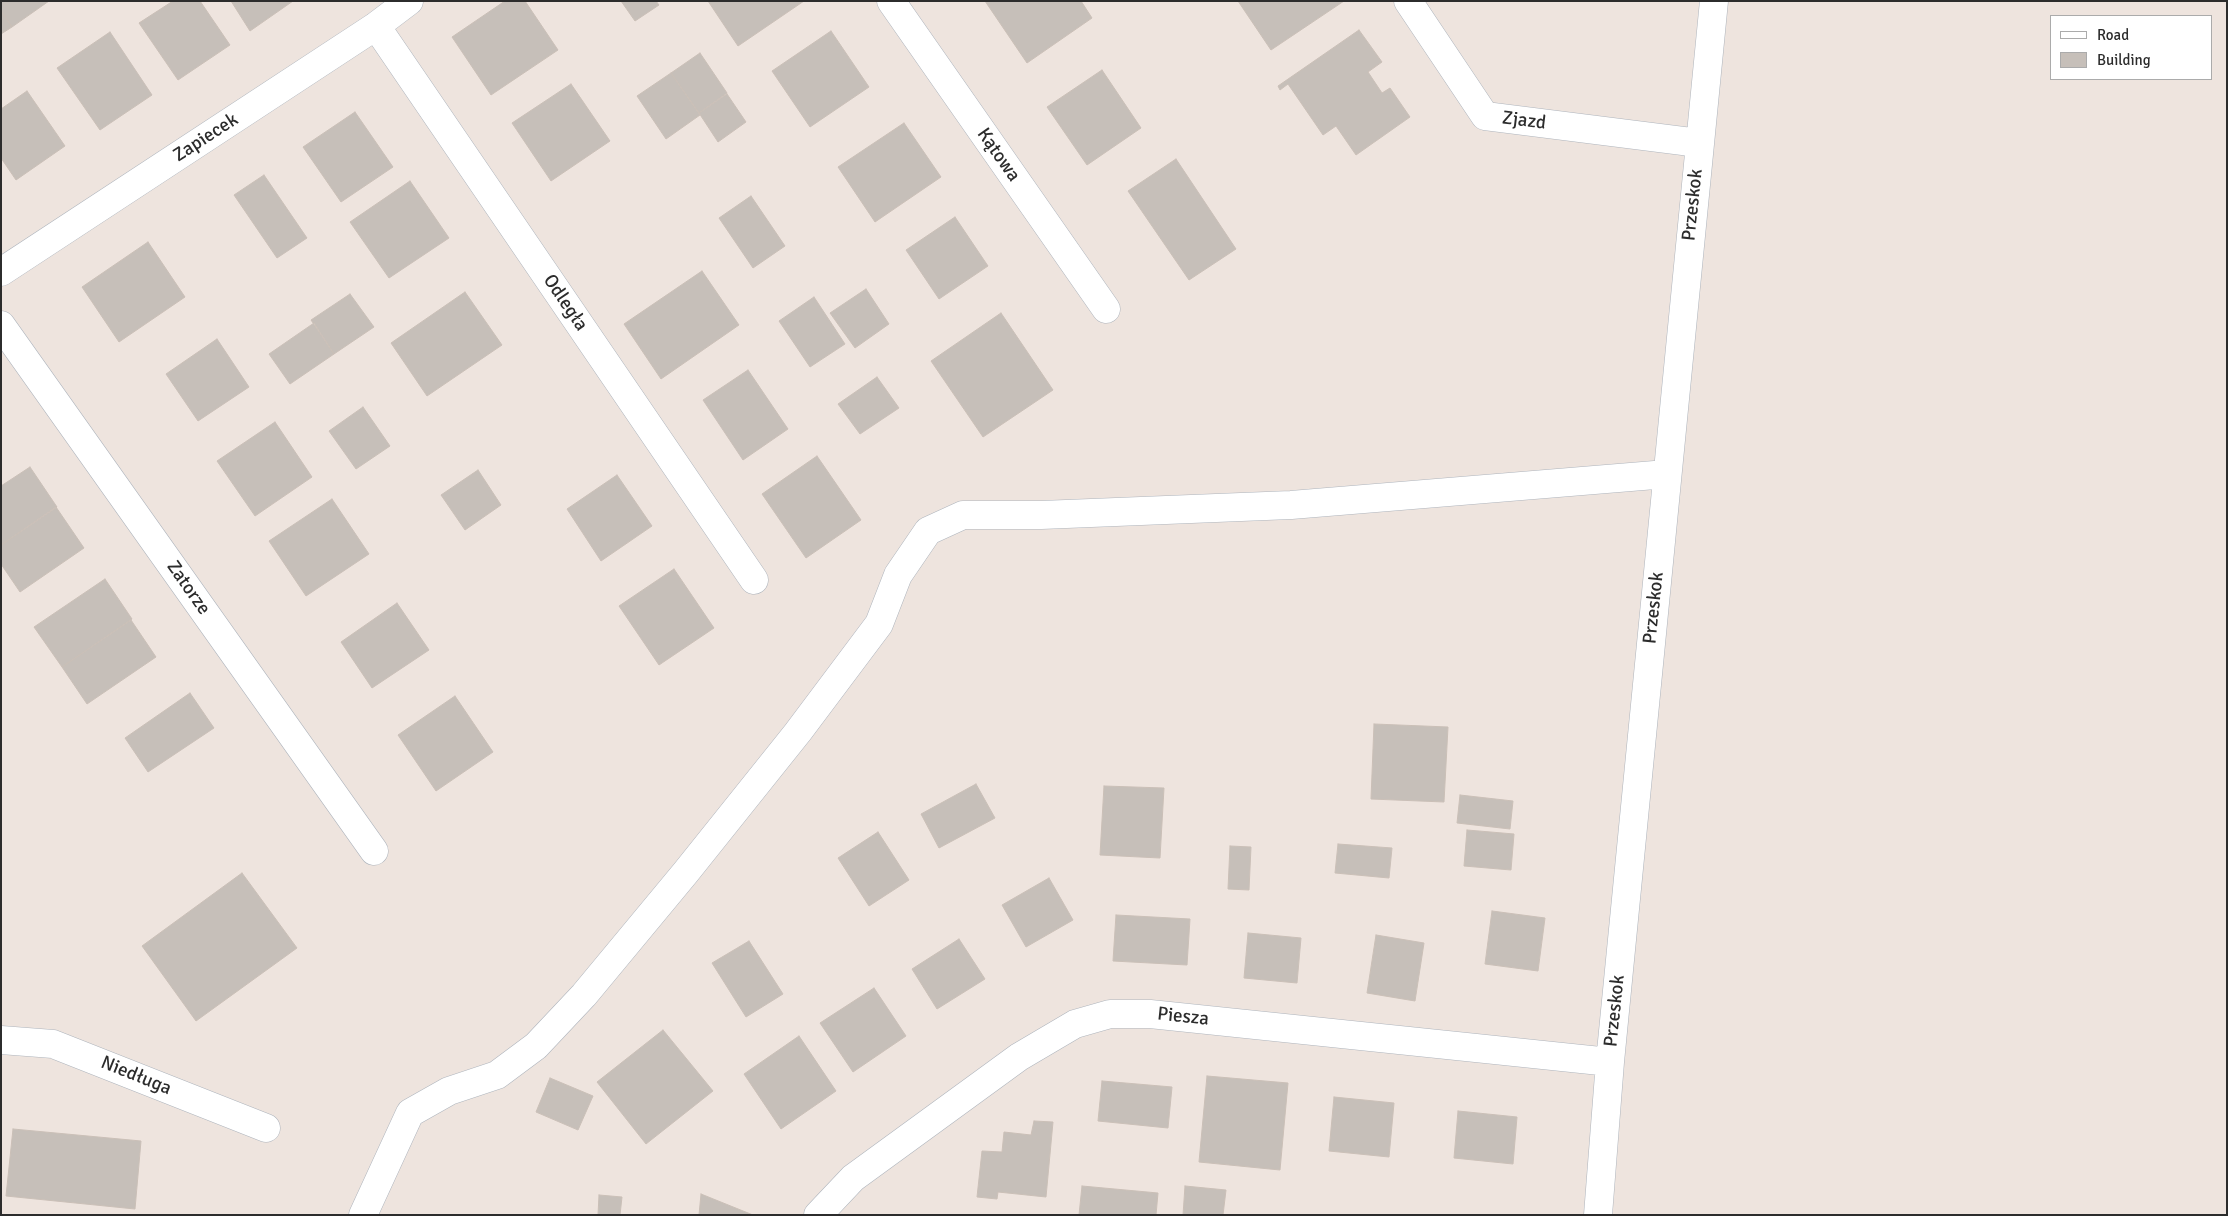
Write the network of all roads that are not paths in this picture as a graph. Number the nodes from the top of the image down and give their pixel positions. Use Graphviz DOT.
graph roads {
  1 [pos="409,1"];
  2 [pos="891,1"];
  3 [pos="1408,1"];
  4 [pos="1714,1"];
  5 [pos="376,26"];
  6 [pos="1699,143"];
  7 [pos="1,272"];
  8 [pos="1106,308"];
  9 [pos="1,325"];
  10 [pos="1667,474"];
  11 [pos="754,580"];
  12 [pos="374,851"];
  13 [pos="1,1040"];
  14 [pos="1610,1062"];
  15 [pos="266,1128"];
  16 [pos="363,1215"];
  17 [pos="818,1215"];
  18 [pos="1598,1215"];
  1 -- 5 [label="street, Zapiecek"];
  2 -- 8 [label="street, Kątowa"];
  3 -- 6 [label="street, Zjazd"];
  4 -- 6 [label="street, Przeskok"];
  5 -- 7 [label="street, Zapiecek"];
  5 -- 11 [label="street, Odległa"];
  6 -- 10 [label="street, Przeskok"];
  9 -- 12 [label="street, Zatorze"];
  10 -- 14 [label="street, Przeskok"];
  10 -- 16 [label="street"];
  13 -- 15 [label="street, Niedługa"];
  14 -- 17 [label="street, Piesza"];
  14 -- 18 [label="street, Przeskok"];
}
